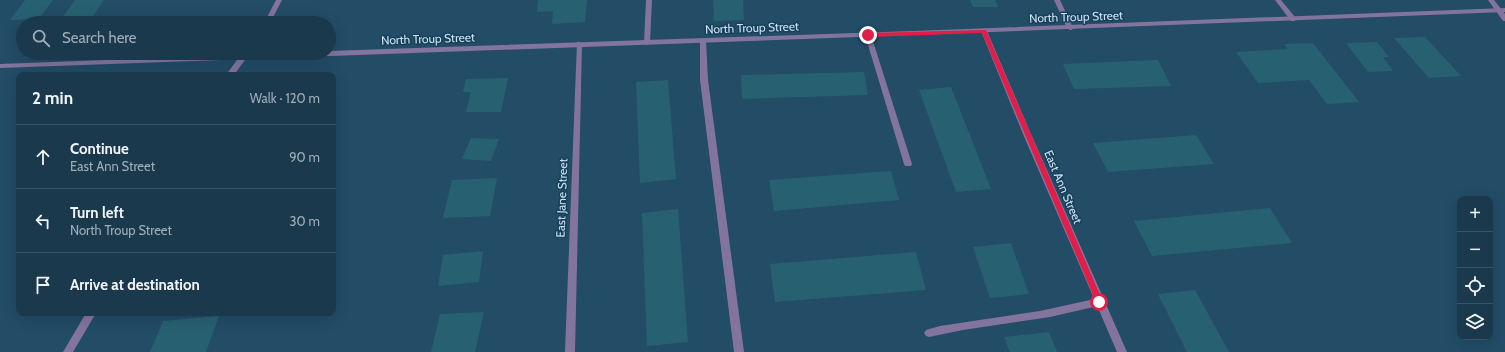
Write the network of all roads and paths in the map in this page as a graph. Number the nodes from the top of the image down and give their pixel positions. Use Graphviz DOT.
graph roads {
  1 [pos="279,0"];
  2 [pos="649,0"];
  3 [pos="1057,0"];
  4 [pos="1278,0"];
  5 [pos="1491,0"];
  6 [pos="1502,10"];
  7 [pos="271,16"];
  8 [pos="1293,18"];
  9 [pos="1505,19"];
  10 [pos="1070,28"];
  11 [pos="984,31"];
  12 [pos="868,35"];
  13 [pos="703,41"];
  14 [pos="647,43"];
  15 [pos="579,44"];
  16 [pos="336,52"];
  17 [pos="134,60"];
  18 [pos="241,60"];
  19 [pos="0,66"];
  20 [pos="232,72"];
  21 [pos="908,164"];
  22 [pos="1099,302"];
  23 [pos="89,316"];
  24 [pos="929,333"];
  25 [pos="68,352"];
  26 [pos="570,352"];
  27 [pos="739,352"];
  28 [pos="1122,352"];
  1 -- 7 [label="street"];
  2 -- 14 [label="street"];
  3 -- 10 [label="street"];
  4 -- 8 [label="street"];
  5 -- 6 [label="street"];
  6 -- 8 [label="street, North Troup Street"];
  6 -- 9 [label="street"];
  8 -- 10 [label="street, North Troup Street"];
  10 -- 11 [label="street, North Troup Street"];
  11 -- 12 [label="street, North Troup Street"];
  11 -- 22 [label="street, East Ann Street"];
  12 -- 13 [label="street, North Troup Street"];
  12 -- 21 [label="street"];
  13 -- 14 [label="street, North Troup Street"];
  13 -- 27 [label="street"];
  14 -- 15 [label="street, North Troup Street"];
  15 -- 16 [label="street, North Troup Street"];
  15 -- 26 [label="street, East Jane Street"];
  17 -- 19 [label="street, North Troup Street"];
  18 -- 20 [label="street"];
  22 -- 24 [label="street"];
  22 -- 28 [label="street, East Ann Street"];
  23 -- 25 [label="street"];
}
